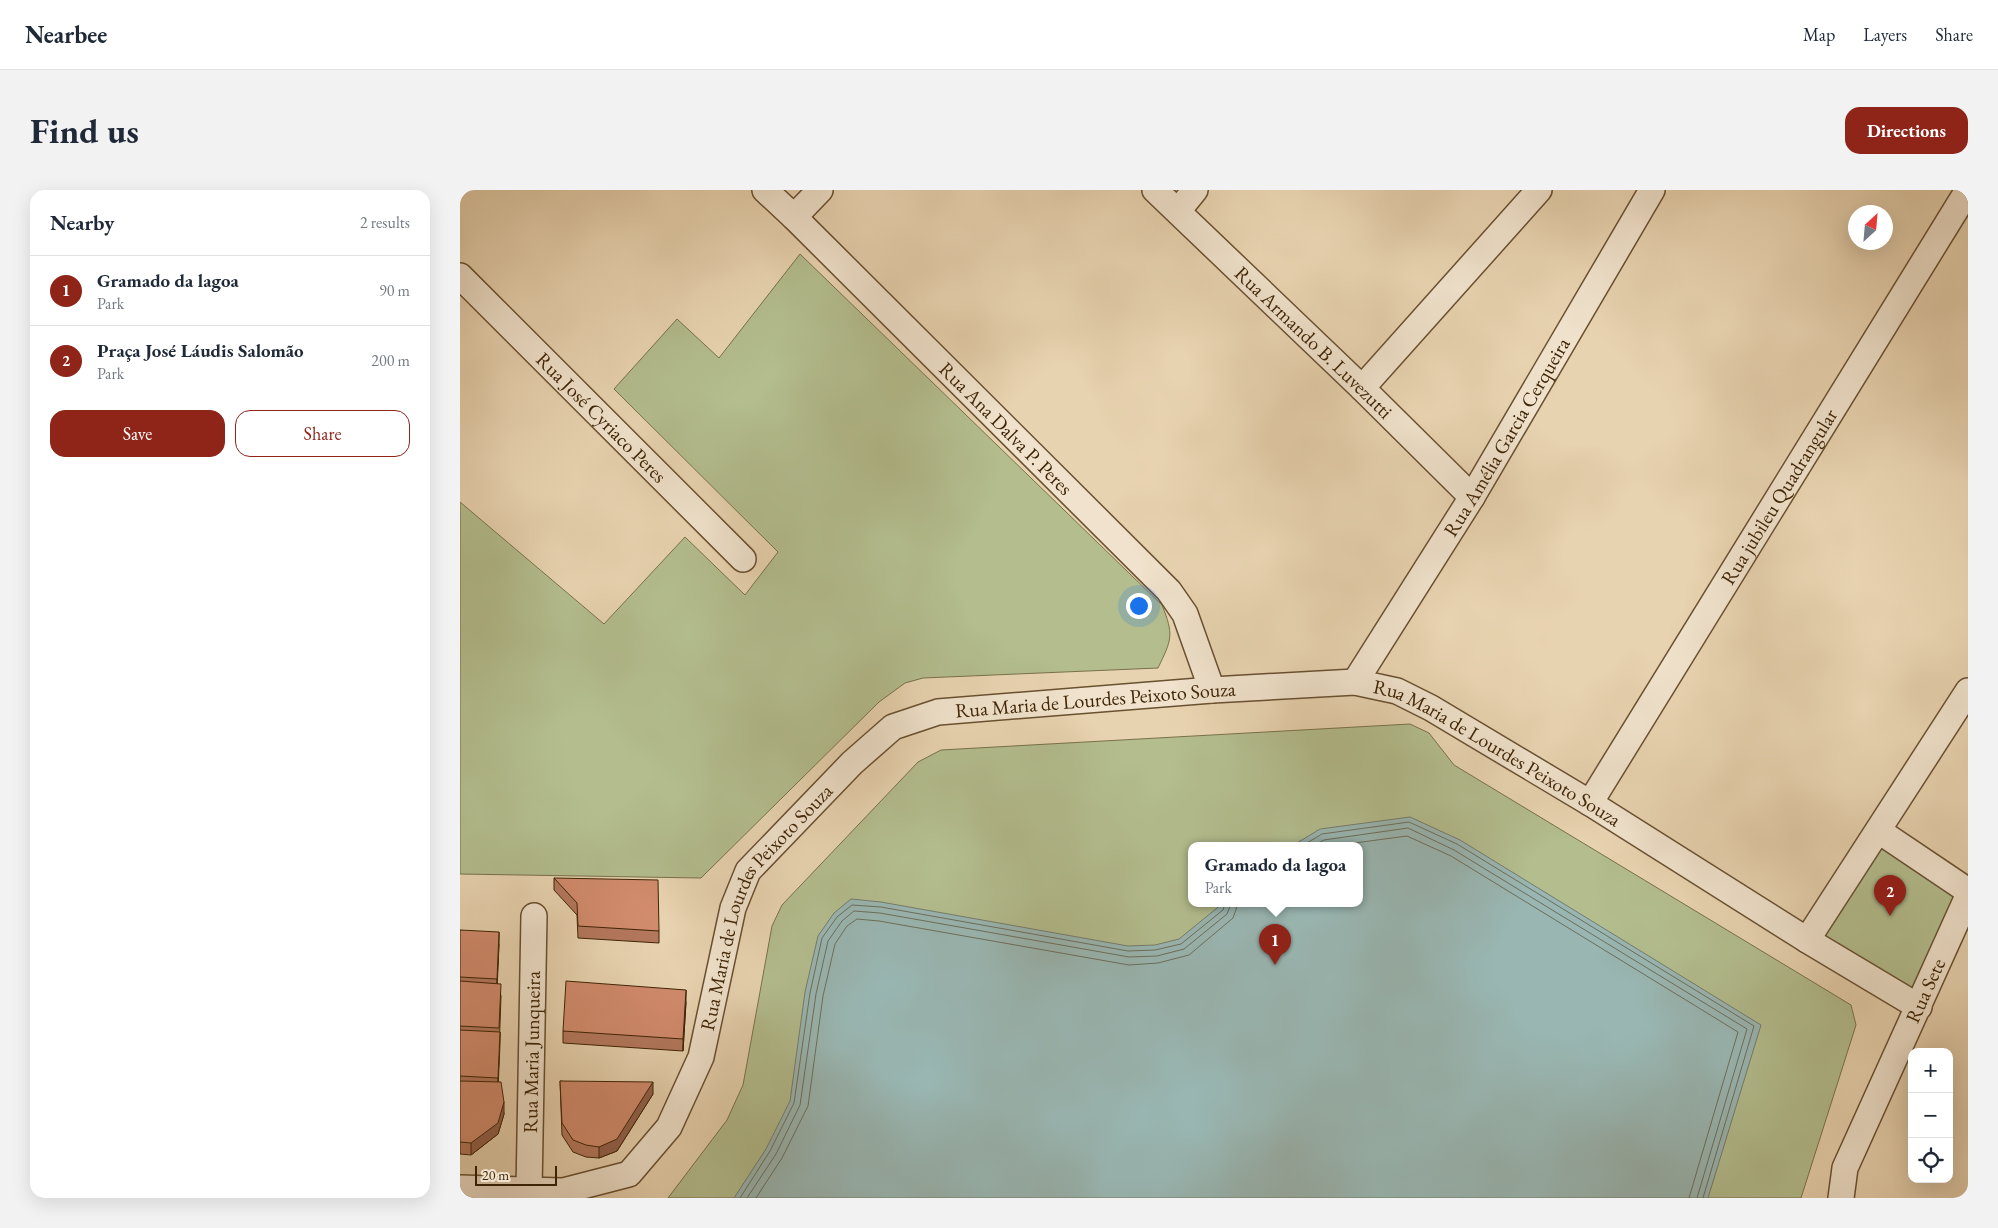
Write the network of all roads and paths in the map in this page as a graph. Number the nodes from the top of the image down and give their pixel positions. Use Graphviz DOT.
graph roads {
  1 [pos="765,190"];
  2 [pos="820,190"];
  3 [pos="1155,190"];
  4 [pos="1195,190"];
  5 [pos="1539,190"];
  6 [pos="1652,190"];
  7 [pos="1968,190"];
  8 [pos="1178,211"];
  9 [pos="794,217"];
  10 [pos="460,276"];
  11 [pos="1362,388"];
  12 [pos="1472,498"];
  13 [pos="743,559"];
  14 [pos="1355,682"];
  15 [pos="1212,690"];
  16 [pos="1968,691"];
  17 [pos="1590,802"];
  18 [pos="1879,831"];
  19 [pos="1968,891"];
  20 [pos="1968,896"];
  21 [pos="534,916"];
  22 [pos="1807,940"];
  23 [pos="1919,1007"];
  24 [pos="460,1188"];
  25 [pos="528,1190"];
  26 [pos="1841,1198"];
  1 -- 9 [label="street, Rua Ana Dalva P. Peres"];
  2 -- 9 [label="street"];
  3 -- 8 [label="street, Rua Armando B. Luvezutti"];
  4 -- 8 [label="street"];
  5 -- 11 [label="street"];
  6 -- 12 [label="street, Rua Amélia Garcia Cerqueira"];
  7 -- 17 [label="street, Rua jubileu Quadrangular"];
  8 -- 11 [label="street, Rua Armando B. Luvezutti"];
  9 -- 15 [label="street, Rua Ana Dalva P. Peres"];
  10 -- 13 [label="street, Rua José Cyriaco Peres"];
  11 -- 12 [label="street, Rua Armando B. Luvezutti"];
  12 -- 14 [label="street, Rua Amélia Garcia Cerqueira"];
  14 -- 15 [label="street, Rua Maria de Lourdes Peixoto Souza"];
  14 -- 17 [label="street, Rua Maria de Lourdes Peixoto Souza"];
  15 -- 25 [label="street, Rua Maria de Lourdes Peixoto Souza"];
  16 -- 18 [label="street"];
  17 -- 22 [label="street, Rua Maria de Lourdes Peixoto Souza"];
  18 -- 19 [label="street"];
  18 -- 22 [label="street"];
  20 -- 23 [label="street, Rua Sete"];
  21 -- 25 [label="street, Rua Maria Junqueira"];
  22 -- 23 [label="street, Rua Maria de Lourdes Peixoto Souza"];
  23 -- 26 [label="street, Rua Sete"];
  24 -- 25 [label="street, Rua Maria de Lourdes Peixoto Souza"];
}
